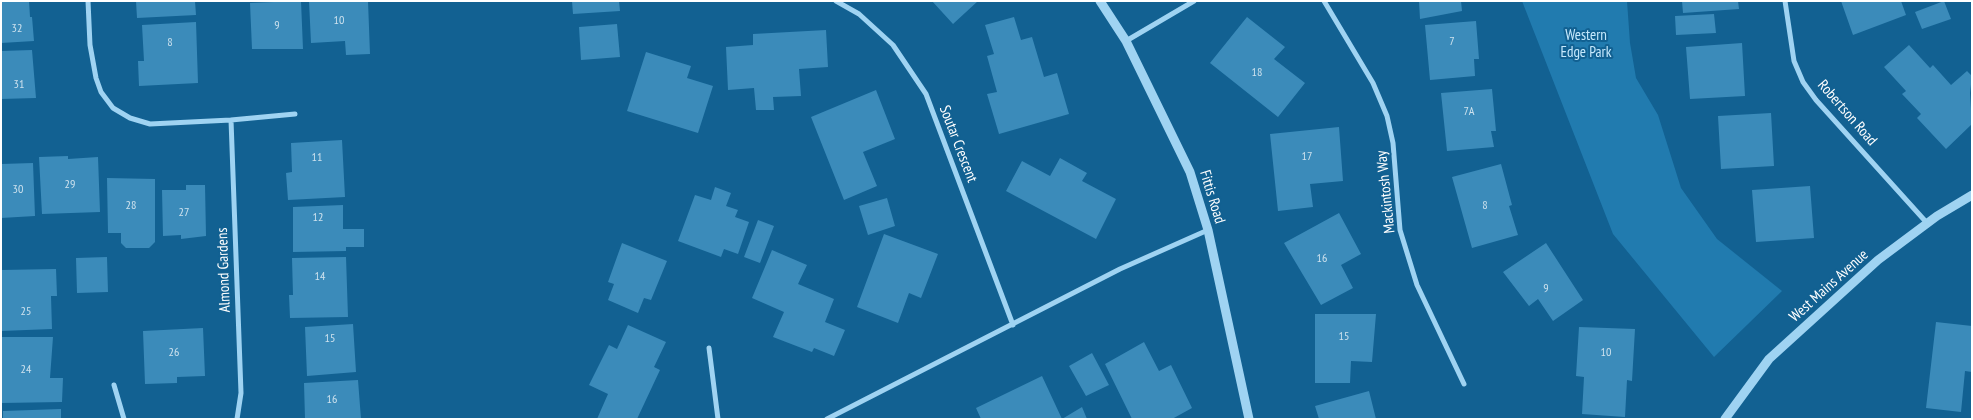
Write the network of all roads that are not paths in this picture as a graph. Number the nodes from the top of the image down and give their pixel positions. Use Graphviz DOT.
graph roads {
  1 [pos="88,1"];
  2 [pos="836,1"];
  3 [pos="1100,1"];
  4 [pos="1194,1"];
  5 [pos="1324,1"];
  6 [pos="1785,1"];
  7 [pos="1126,41"];
  8 [pos="295,114"];
  9 [pos="231,120"];
  10 [pos="1972,195"];
  11 [pos="1927,223"];
  12 [pos="1208,230"];
  13 [pos="1013,324"];
  14 [pos="708,348"];
  15 [pos="1464,384"];
  16 [pos="114,385"];
  17 [pos="124,419"];
  18 [pos="237,419"];
  19 [pos="718,419"];
  20 [pos="827,419"];
  21 [pos="1249,419"];
  22 [pos="1725,419"];
  1 -- 9 [label="street"];
  2 -- 13 [label="street, Soutar Crescent"];
  3 -- 7 [label="street, Fittis Road"];
  4 -- 7 [label="street"];
  5 -- 15 [label="street, Mackintosh Way"];
  6 -- 11 [label="street, Robertson Road"];
  7 -- 12 [label="street, Fittis Road"];
  8 -- 9 [label="street"];
  9 -- 18 [label="street, Almond Gardens"];
  10 -- 11 [label="street, West Mains Avenue"];
  11 -- 22 [label="street, West Mains Avenue"];
  12 -- 13 [label="street"];
  12 -- 21 [label="street, Fittis Road"];
  13 -- 20 [label="street"];
  14 -- 19 [label="street"];
  16 -- 17 [label="street"];
}
